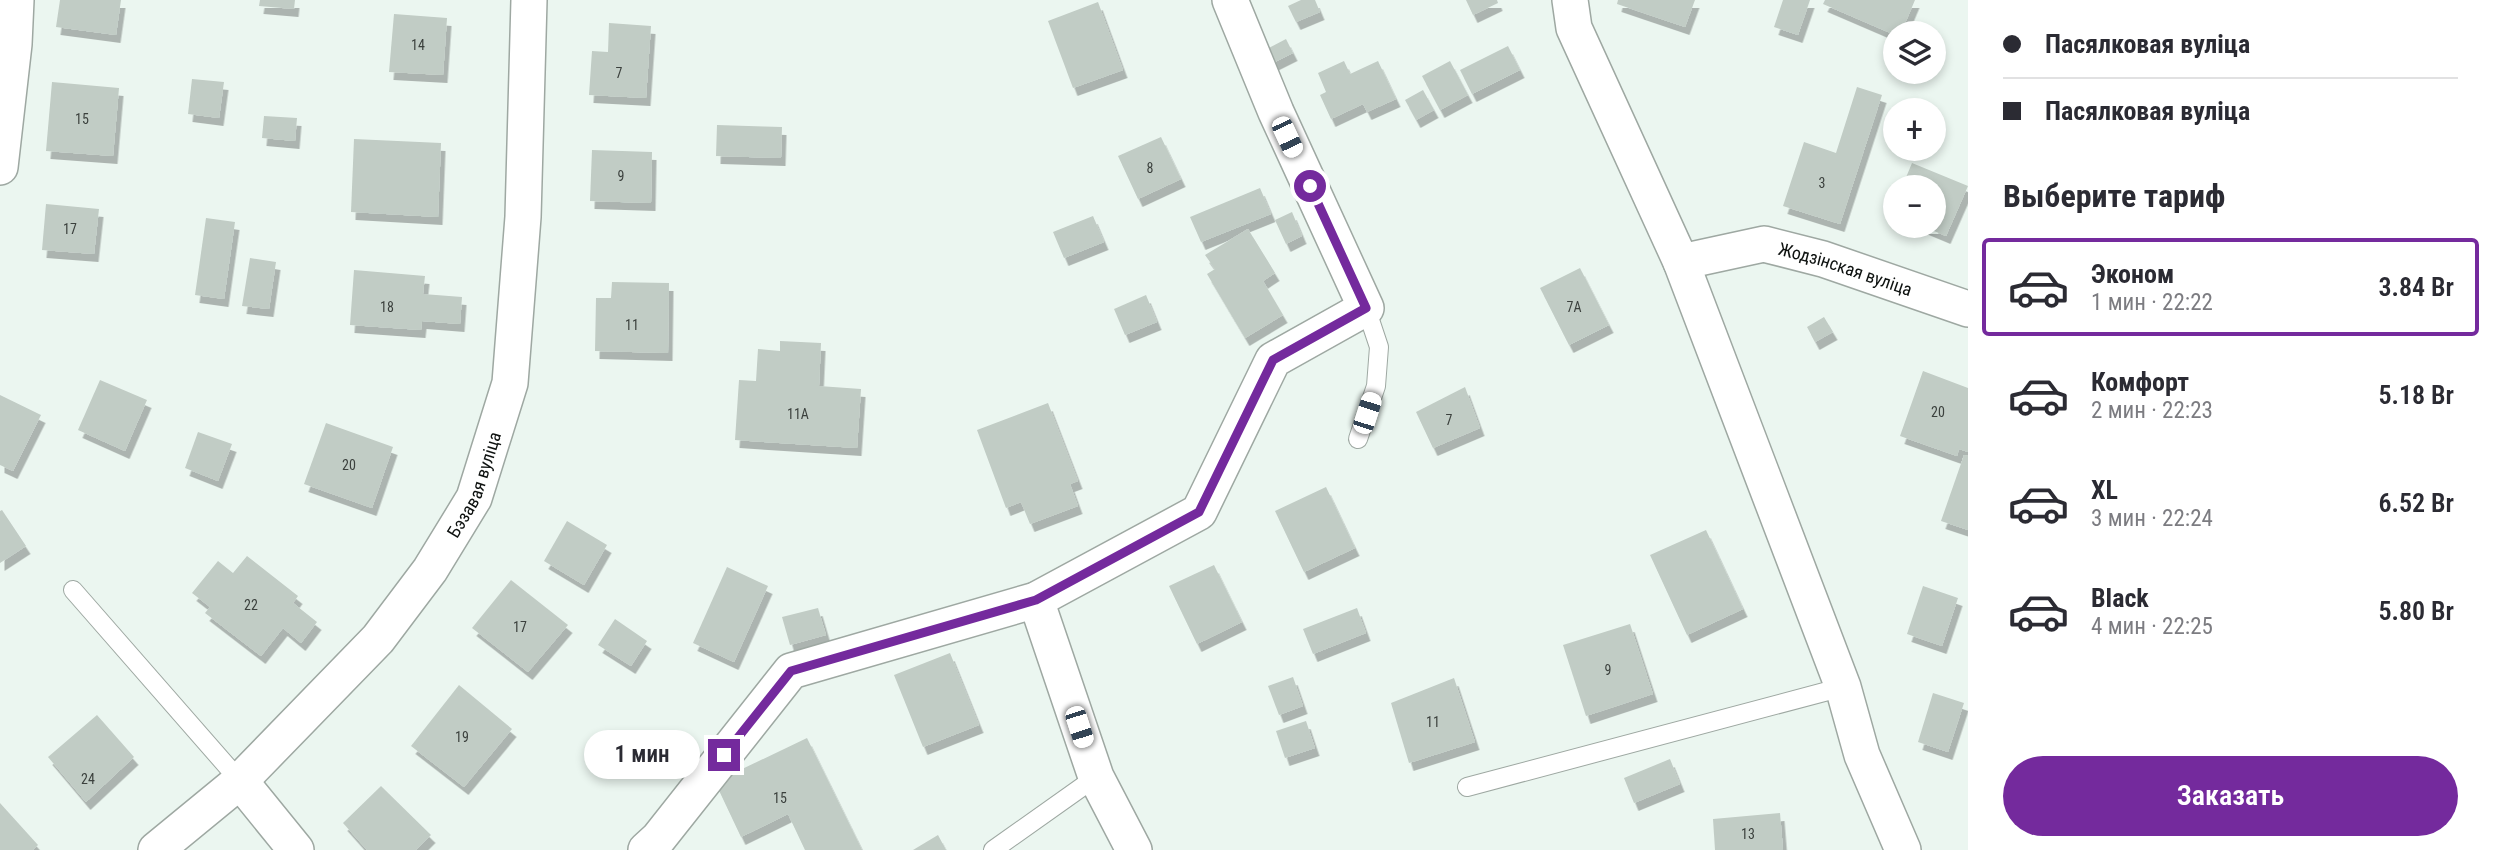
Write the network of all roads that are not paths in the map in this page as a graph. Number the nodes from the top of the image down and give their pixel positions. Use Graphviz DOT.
graph roads {
  1 [pos="16,0"];
  2 [pos="528,0"];
  3 [pos="1230,0"];
  4 [pos="1570,0"];
  5 [pos="7,43"];
  6 [pos="0,167"];
  7 [pos="1681,262"];
  8 [pos="1366,308"];
  9 [pos="1968,309"];
  10 [pos="1358,439"];
  11 [pos="73,590"];
  12 [pos="1036,600"];
  13 [pos="1843,688"];
  14 [pos="1096,777"];
  15 [pos="240,781"];
  16 [pos="1467,787"];
  17 [pos="156,850"];
  18 [pos="296,850"];
  19 [pos="646,850"];
  20 [pos="993,850"];
  21 [pos="1134,850"];
  22 [pos="1903,850"];
  1 -- 5 [label="street"];
  2 -- 15 [label="street, Бэзавая вуліца"];
  3 -- 8 [label="street"];
  4 -- 7 [label="street"];
  5 -- 6 [label="street"];
  7 -- 9 [label="street, Жодзінская вуліца"];
  7 -- 13 [label="street"];
  8 -- 10 [label="lane"];
  8 -- 12 [label="street"];
  11 -- 15 [label="lane"];
  12 -- 14 [label="street"];
  12 -- 19 [label="street"];
  13 -- 16 [label="lane"];
  13 -- 22 [label="street"];
  14 -- 20 [label="lane"];
  14 -- 21 [label="street"];
  15 -- 17 [label="street, Бэзавая вуліца"];
  15 -- 18 [label="street"];
}
